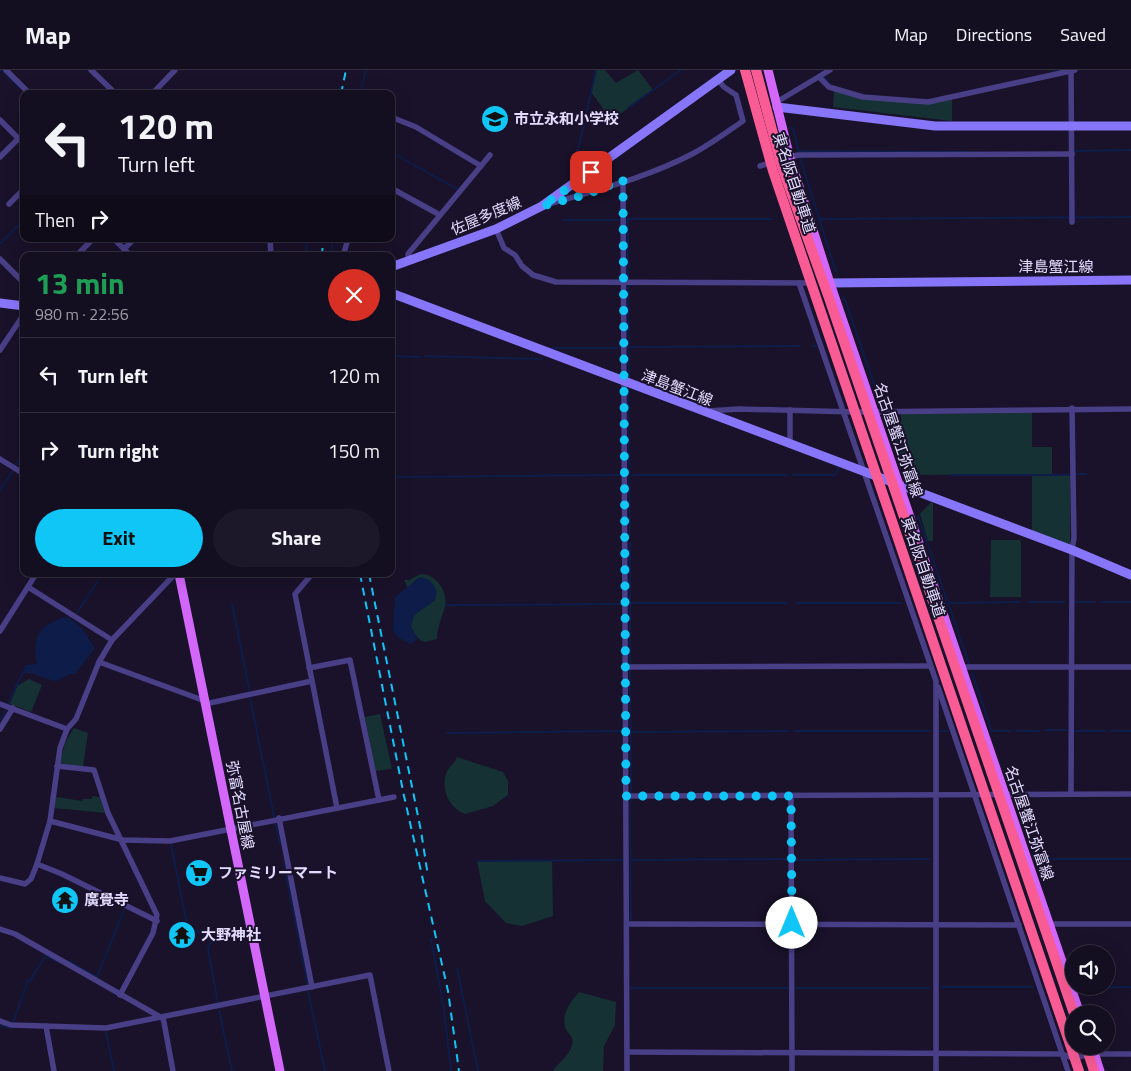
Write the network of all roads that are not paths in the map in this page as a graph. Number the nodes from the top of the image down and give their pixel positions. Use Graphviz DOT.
graph roads {
  1 [pos="6,70"];
  2 [pos="91,70"];
  3 [pos="175,70"];
  4 [pos="745,70"];
  5 [pos="756,70"];
  6 [pos="768,70"];
  7 [pos="1072,70"];
  8 [pos="727,71"];
  9 [pos="827,71"];
  10 [pos="819,77"];
  11 [pos="718,80"];
  12 [pos="26,90"];
  13 [pos="112,90"];
  14 [pos="156,90"];
  15 [pos="776,105"];
  16 [pos="395,119"];
  17 [pos="0,120"];
  18 [pos="1071,126"];
  19 [pos="1131,126"];
  20 [pos="18,138"];
  21 [pos="1072,154"];
  22 [pos="490,155"];
  23 [pos="0,157"];
  24 [pos="790,158"];
  25 [pos="481,166"];
  26 [pos="760,166"];
  27 [pos="623,180"];
  28 [pos="395,190"];
  29 [pos="20,193"];
  30 [pos="9,204"];
  31 [pos="542,206"];
  32 [pos="440,215"];
  33 [pos="1072,220"];
  34 [pos="496,229"];
  35 [pos="90,242"];
  36 [pos="117,242"];
  37 [pos="131,242"];
  38 [pos="124,249"];
  39 [pos="80,252"];
  40 [pos="127,252"];
  41 [pos="0,259"];
  42 [pos="409,261"];
  43 [pos="395,266"];
  44 [pos="20,280"];
  45 [pos="1131,280"];
  46 [pos="627,282"];
  47 [pos="799,283"];
  48 [pos="830,283"];
  49 [pos="395,296"];
  50 [pos="0,303"];
  51 [pos="20,306"];
  52 [pos="20,320"];
  53 [pos="0,350"];
  54 [pos="624,383"];
  55 [pos="1072,408"];
  56 [pos="1131,408"];
  57 [pos="790,410"];
  58 [pos="843,411"];
  59 [pos="873,411"];
  60 [pos="700,412"];
  61 [pos="790,445"];
  62 [pos="0,459"];
  63 [pos="20,472"];
  64 [pos="864,473"];
  65 [pos="899,486"];
  66 [pos="1072,550"];
  67 [pos="1131,575"];
  68 [pos="34,577"];
  69 [pos="172,577"];
  70 [pos="180,577"];
  71 [pos="309,577"];
  72 [pos="28,587"];
  73 [pos="0,631"];
  74 [pos="112,640"];
  75 [pos="99,662"];
  76 [pos="930,666"];
  77 [pos="626,667"];
  78 [pos="962,667"];
  79 [pos="1071,667"];
  80 [pos="1131,667"];
  81 [pos="309,668"];
  82 [pos="312,681"];
  83 [pos="936,681"];
  84 [pos="205,703"];
  85 [pos="0,704"];
  86 [pos="13,708"];
  87 [pos="0,729"];
  88 [pos="67,729"];
  89 [pos="57,766"];
  90 [pos="1004,794"];
  91 [pos="1071,794"];
  92 [pos="1131,794"];
  93 [pos="935,795"];
  94 [pos="974,795"];
  95 [pos="626,796"];
  96 [pos="791,796"];
  97 [pos="394,797"];
  98 [pos="379,800"];
  99 [pos="337,808"];
  100 [pos="279,818"];
  101 [pos="50,821"];
  102 [pos="230,828"];
  103 [pos="123,840"];
  104 [pos="38,864"];
  105 [pos="0,878"];
  106 [pos="157,921"];
  107 [pos="792,923"];
  108 [pos="935,923"];
  109 [pos="627,924"];
  110 [pos="1131,924"];
  111 [pos="1020,927"];
  112 [pos="1051,927"];
  113 [pos="0,929"];
  114 [pos="312,987"];
  115 [pos="120,995"];
  116 [pos="265,996"];
  117 [pos="1071,1005"];
  118 [pos="1077,1005"];
  119 [pos="162,1018"];
  120 [pos="0,1021"];
  121 [pos="46,1026"];
  122 [pos="627,1052"];
  123 [pos="1115,1052"];
  124 [pos="792,1053"];
  125 [pos="936,1054"];
  126 [pos="1062,1054"];
  127 [pos="1131,1054"];
  128 [pos="1080,1055"];
  129 [pos="1089,1055"];
  130 [pos="1095,1055"];
  131 [pos="54,1071"];
  132 [pos="173,1071"];
  133 [pos="280,1071"];
  134 [pos="389,1071"];
  135 [pos="627,1071"];
  136 [pos="792,1071"];
  137 [pos="936,1071"];
  138 [pos="1068,1071"];
  139 [pos="1079,1071"];
  140 [pos="1094,1071"];
  141 [pos="1100,1071"];
  1 -- 12 [label="street"];
  2 -- 13 [label="street"];
  3 -- 14 [label="street"];
  4 -- 139 [label="highway, 東名阪自動車道, bridge"];
  5 -- 117 [label="highway, 東名阪自動車道, bridge"];
  6 -- 15 [label="main road, 名古屋蟹江弥富線"];
  7 -- 10 [label="street"];
  7 -- 18 [label="street"];
  8 -- 11 [label="main road, 佐屋多度線"];
  9 -- 10 [label="street"];
  10 -- 15 [label="street"];
  11 -- 27 [label="street"];
  11 -- 31 [label="main road, 佐屋多度線"];
  15 -- 18 [label="main road"];
  15 -- 24 [label="main road, 名古屋蟹江弥富線"];
  16 -- 25 [label="street"];
  17 -- 20 [label="street"];
  18 -- 19 [label="main road"];
  18 -- 21 [label="street"];
  20 -- 23 [label="street"];
  21 -- 24 [label="street"];
  21 -- 33 [label="street"];
  22 -- 25 [label="street"];
  24 -- 26 [label="street"];
  24 -- 48 [label="main road, 名古屋蟹江弥富線"];
  25 -- 32 [label="street"];
  27 -- 31 [label="street"];
  27 -- 46 [label="street"];
  28 -- 32 [label="street"];
  29 -- 30 [label="street"];
  31 -- 34 [label="main road, 佐屋多度線"];
  32 -- 42 [label="street"];
  34 -- 42 [label="main road, 佐屋多度線"];
  34 -- 46 [label="street"];
  35 -- 39 [label="street"];
  36 -- 38 [label="street"];
  37 -- 38 [label="street"];
  38 -- 40 [label="street"];
  41 -- 44 [label="street"];
  42 -- 43 [label="main road, 佐屋多度線"];
  45 -- 48 [label="main road, 津島蟹江線"];
  46 -- 47 [label="street"];
  46 -- 54 [label="street"];
  47 -- 48 [label="street"];
  47 -- 58 [label="street"];
  48 -- 59 [label="main road, 名古屋蟹江弥富線"];
  49 -- 54 [label="main road, 津島蟹江線"];
  50 -- 51 [label="main road"];
  52 -- 53 [label="street"];
  54 -- 60 [label="main road, 津島蟹江線"];
  54 -- 77 [label="street"];
  55 -- 56 [label="street"];
  55 -- 59 [label="street"];
  55 -- 66 [label="street"];
  57 -- 58 [label="street"];
  57 -- 60 [label="street"];
  57 -- 61 [label="street"];
  58 -- 59 [label="street"];
  58 -- 64 [label="street"];
  59 -- 65 [label="main road, 名古屋蟹江弥富線"];
  60 -- 61 [label="main road, 津島蟹江線"];
  61 -- 64 [label="main road, 津島蟹江線"];
  62 -- 63 [label="street"];
  64 -- 65 [label="main road, 津島蟹江線"];
  64 -- 76 [label="street"];
  65 -- 66 [label="main road, 津島蟹江線"];
  65 -- 78 [label="main road, 名古屋蟹江弥富線"];
  66 -- 67 [label="main road, 津島蟹江線"];
  66 -- 79 [label="street"];
  68 -- 72 [label="street"];
  69 -- 74 [label="street"];
  70 -- 84 [label="main road, 弥富名古屋線"];
  71 -- 81 [label="street"];
  72 -- 73 [label="street"];
  72 -- 74 [label="street"];
  74 -- 75 [label="street"];
  75 -- 84 [label="street"];
  75 -- 88 [label="street"];
  76 -- 77 [label="street"];
  76 -- 83 [label="street"];
  77 -- 95 [label="street"];
  78 -- 79 [label="street"];
  78 -- 90 [label="main road, 名古屋蟹江弥富線"];
  79 -- 80 [label="street"];
  79 -- 91 [label="street"];
  81 -- 82 [label="street"];
  81 -- 98 [label="street"];
  82 -- 84 [label="street"];
  82 -- 99 [label="street"];
  83 -- 93 [label="street"];
  83 -- 94 [label="street"];
  84 -- 102 [label="main road, 弥富名古屋線"];
  85 -- 86 [label="street"];
  86 -- 87 [label="street"];
  86 -- 88 [label="street"];
  88 -- 89 [label="street"];
  89 -- 101 [label="street"];
  89 -- 103 [label="street"];
  90 -- 91 [label="street"];
  90 -- 94 [label="street"];
  90 -- 112 [label="main road, 名古屋蟹江弥富線"];
  91 -- 92 [label="street"];
  93 -- 94 [label="street"];
  93 -- 96 [label="street"];
  93 -- 108 [label="street"];
  94 -- 111 [label="street"];
  95 -- 96 [label="street"];
  95 -- 109 [label="street"];
  96 -- 107 [label="street"];
  97 -- 98 [label="street"];
  98 -- 99 [label="street"];
  99 -- 100 [label="street"];
  100 -- 102 [label="street"];
  100 -- 114 [label="street"];
  101 -- 103 [label="street"];
  101 -- 104 [label="street"];
  102 -- 103 [label="street"];
  102 -- 116 [label="main road, 弥富名古屋線"];
  103 -- 106 [label="street"];
  104 -- 105 [label="street"];
  104 -- 106 [label="street"];
  106 -- 115 [label="street"];
  107 -- 108 [label="street"];
  107 -- 109 [label="street"];
  107 -- 124 [label="street"];
  108 -- 111 [label="street"];
  108 -- 125 [label="street"];
  109 -- 122 [label="street"];
  110 -- 112 [label="street"];
  111 -- 112 [label="street"];
  111 -- 126 [label="street"];
  112 -- 118 [label="main road, 名古屋蟹江弥富線"];
  113 -- 115 [label="street"];
  114 -- 116 [label="street"];
  114 -- 134 [label="street"];
  115 -- 119 [label="street"];
  116 -- 119 [label="street"];
  116 -- 133 [label="main road, 弥富名古屋線"];
  119 -- 121 [label="street"];
  119 -- 132 [label="street"];
  120 -- 121 [label="street"];
  121 -- 131 [label="street"];
  122 -- 124 [label="street"];
  122 -- 135 [label="street"];
  123 -- 127 [label="street"];
  124 -- 125 [label="street"];
  124 -- 136 [label="street"];
  125 -- 126 [label="street"];
  125 -- 137 [label="street"];
  126 -- 128 [label="street"];
  126 -- 138 [label="street"];
  129 -- 140 [label="highway, bridge"];
  130 -- 141 [label="main road"];
}
